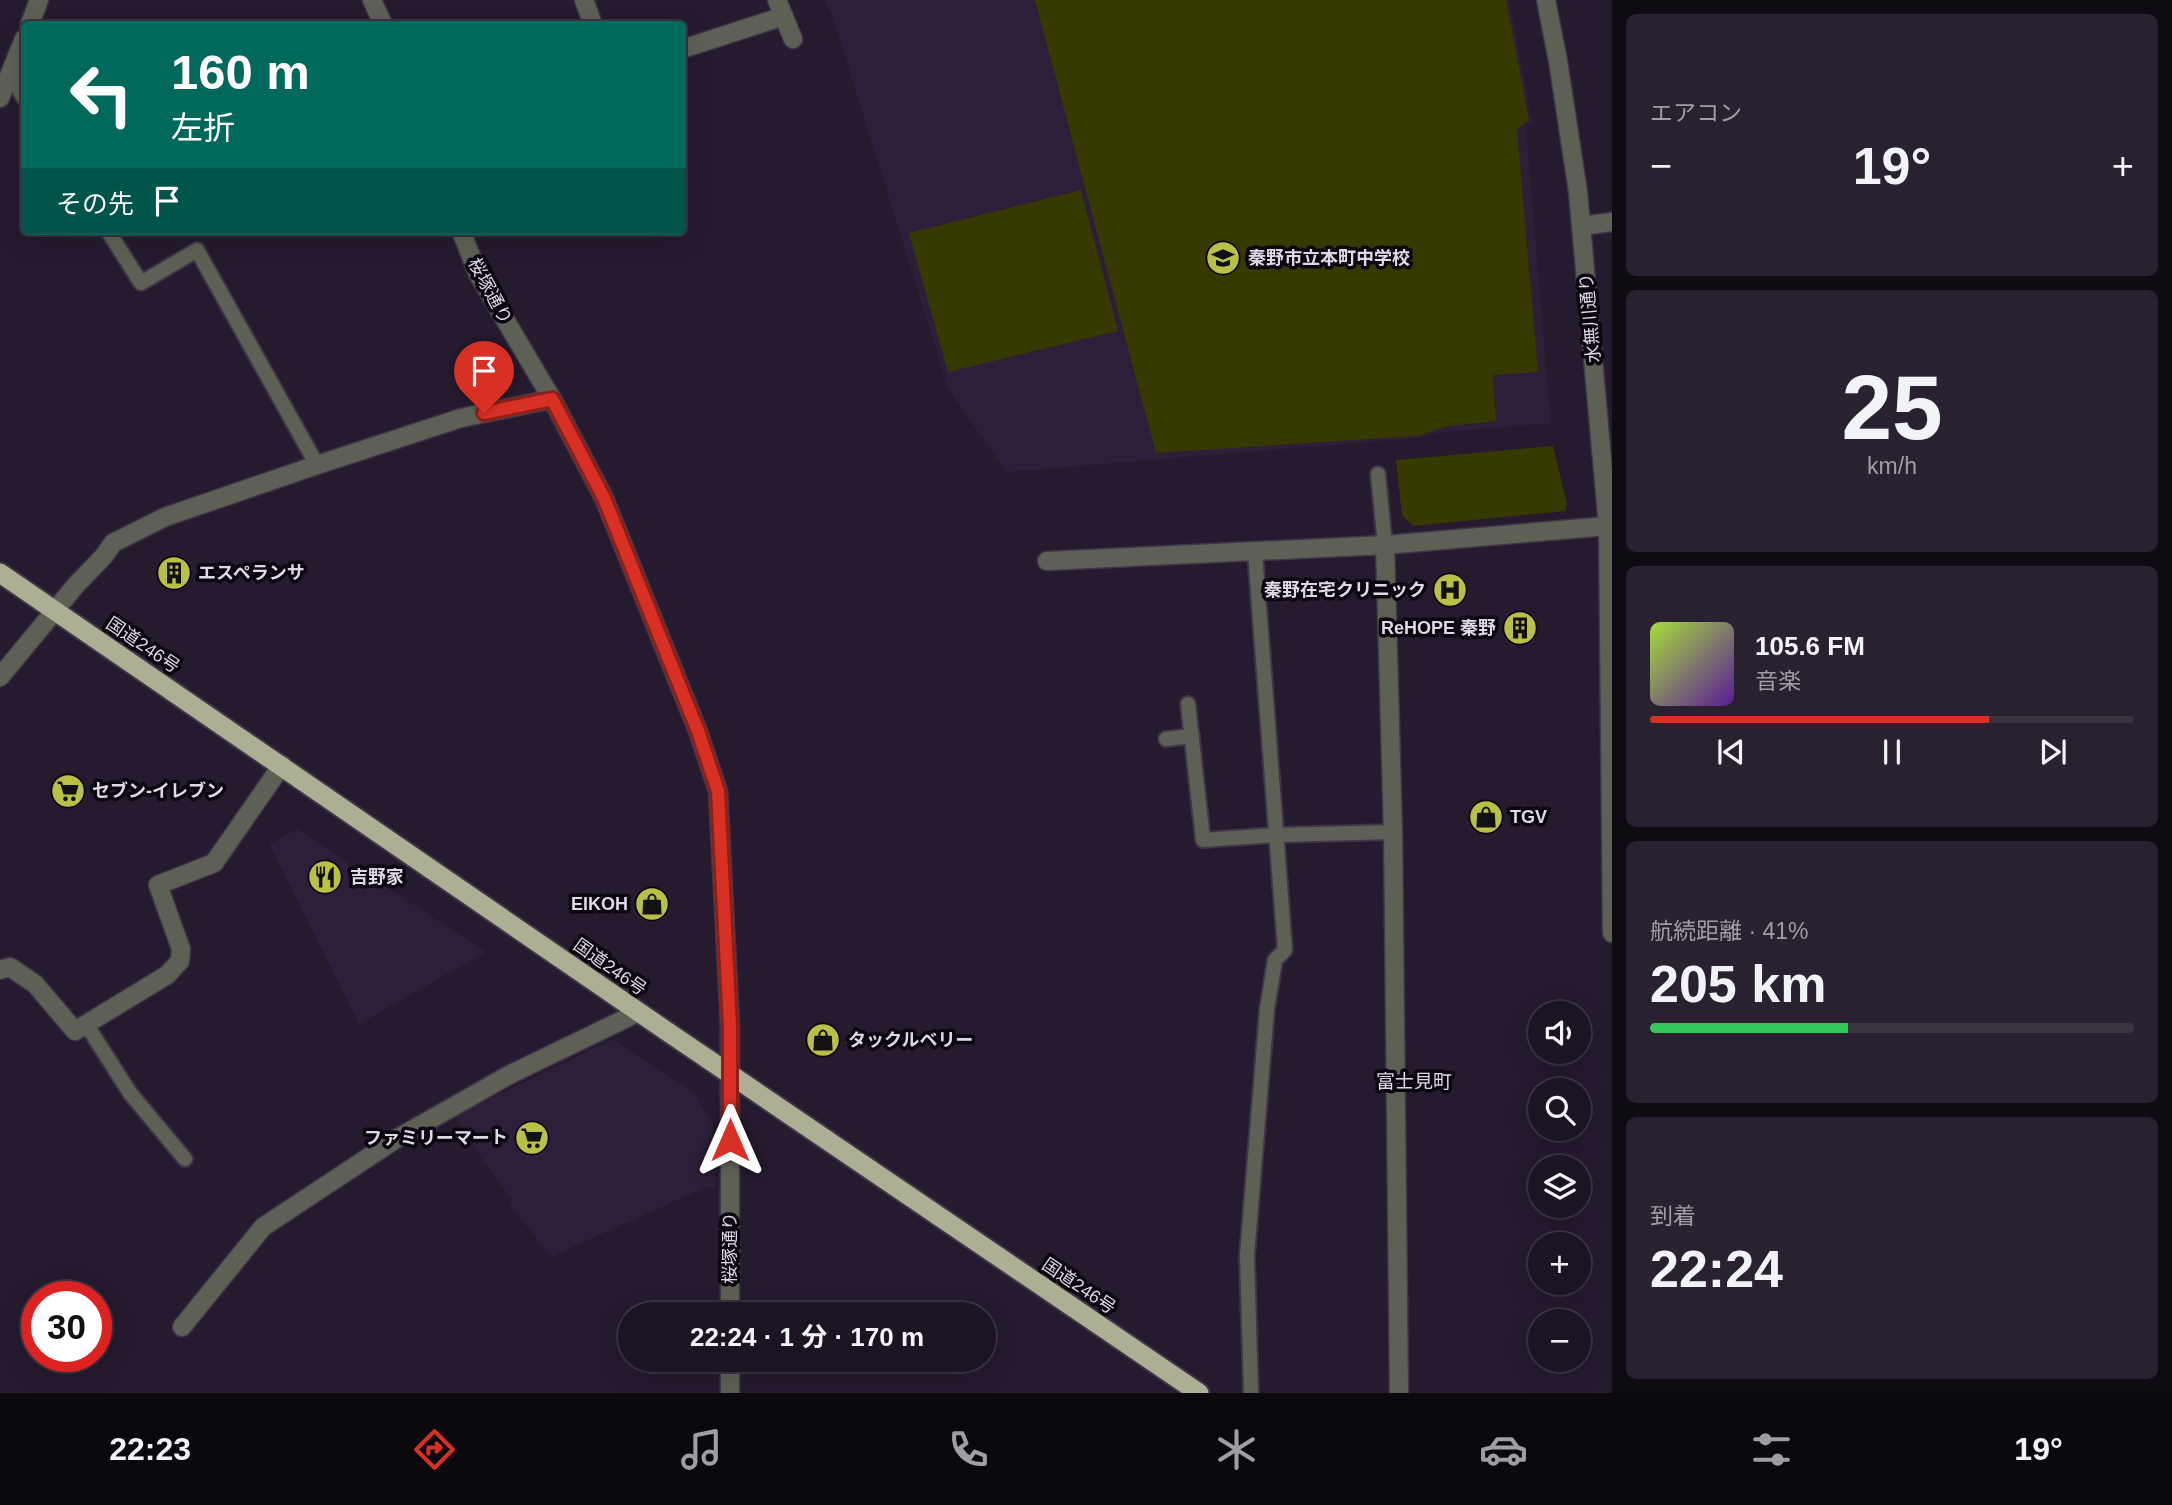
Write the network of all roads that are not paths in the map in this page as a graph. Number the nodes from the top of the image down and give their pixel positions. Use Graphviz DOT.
graph roads {
  1 [pos="39,0"];
  2 [pos="372,0"];
  3 [pos="584,0"];
  4 [pos="1546,0"];
  5 [pos="781,8"];
  6 [pos="31,21"];
  7 [pos="382,21"];
  8 [pos="592,21"];
  9 [pos="793,39"];
  10 [pos="21,47"];
  11 [pos="686,47"];
  12 [pos="10,76"];
  13 [pos="21,93"];
  14 [pos="0,98"];
  15 [pos="1611,223"];
  16 [pos="1581,226"];
  17 [pos="111,235"];
  18 [pos="463,235"];
  19 [pos="552,399"];
  20 [pos="317,465"];
  21 [pos="1378,474"];
  22 [pos="1608,526"];
  23 [pos="1385,545"];
  24 [pos="1255,553"];
  25 [pos="1047,561"];
  26 [pos="0,573"];
  27 [pos="56,611"];
  28 [pos="0,677"];
  29 [pos="1188,704"];
  30 [pos="1192,736"];
  31 [pos="1166,739"];
  32 [pos="282,765"];
  33 [pos="1393,832"];
  34 [pos="1276,835"];
  35 [pos="1612,933"];
  36 [pos="0,970"];
  37 [pos="639,1012"];
  38 [pos="86,1024"];
  39 [pos="730,1075"];
  40 [pos="185,1159"];
  41 [pos="730,1302"];
  42 [pos="182,1327"];
  43 [pos="730,1372"];
  44 [pos="730,1393"];
  45 [pos="1199,1393"];
  46 [pos="1251,1393"];
  47 [pos="1399,1393"];
  1 -- 6 [label="street"];
  2 -- 7 [label="street"];
  3 -- 8 [label="street"];
  4 -- 16 [label="street, 水無川通り"];
  5 -- 9 [label="street"];
  5 -- 11 [label="street"];
  10 -- 12 [label="street"];
  12 -- 13 [label="lane"];
  12 -- 14 [label="street"];
  15 -- 16 [label="street"];
  16 -- 22 [label="street, 水無川通り"];
  17 -- 20 [label="lane"];
  18 -- 19 [label="street, 桜塚通り"];
  19 -- 20 [label="street"];
  19 -- 39 [label="street, 桜塚通り"];
  20 -- 27 [label="street"];
  21 -- 23 [label="lane"];
  22 -- 23 [label="street"];
  22 -- 35 [label="street, 水無川通り"];
  23 -- 24 [label="street"];
  23 -- 33 [label="street"];
  24 -- 25 [label="street"];
  24 -- 34 [label="lane"];
  26 -- 27 [label="highway, 国道246号"];
  27 -- 28 [label="street"];
  27 -- 32 [label="highway, 国道246号"];
  29 -- 30 [label="lane"];
  30 -- 31 [label="lane"];
  30 -- 34 [label="lane"];
  32 -- 37 [label="highway, 国道246号"];
  32 -- 38 [label="street"];
  33 -- 34 [label="lane"];
  33 -- 47 [label="street"];
  34 -- 46 [label="lane"];
  36 -- 38 [label="street"];
  37 -- 39 [label="highway, 国道246号"];
  37 -- 42 [label="street"];
  38 -- 40 [label="lane"];
  39 -- 41 [label="street, 桜塚通り"];
  39 -- 45 [label="highway, 国道246号"];
  43 -- 44 [label="street"];
}
